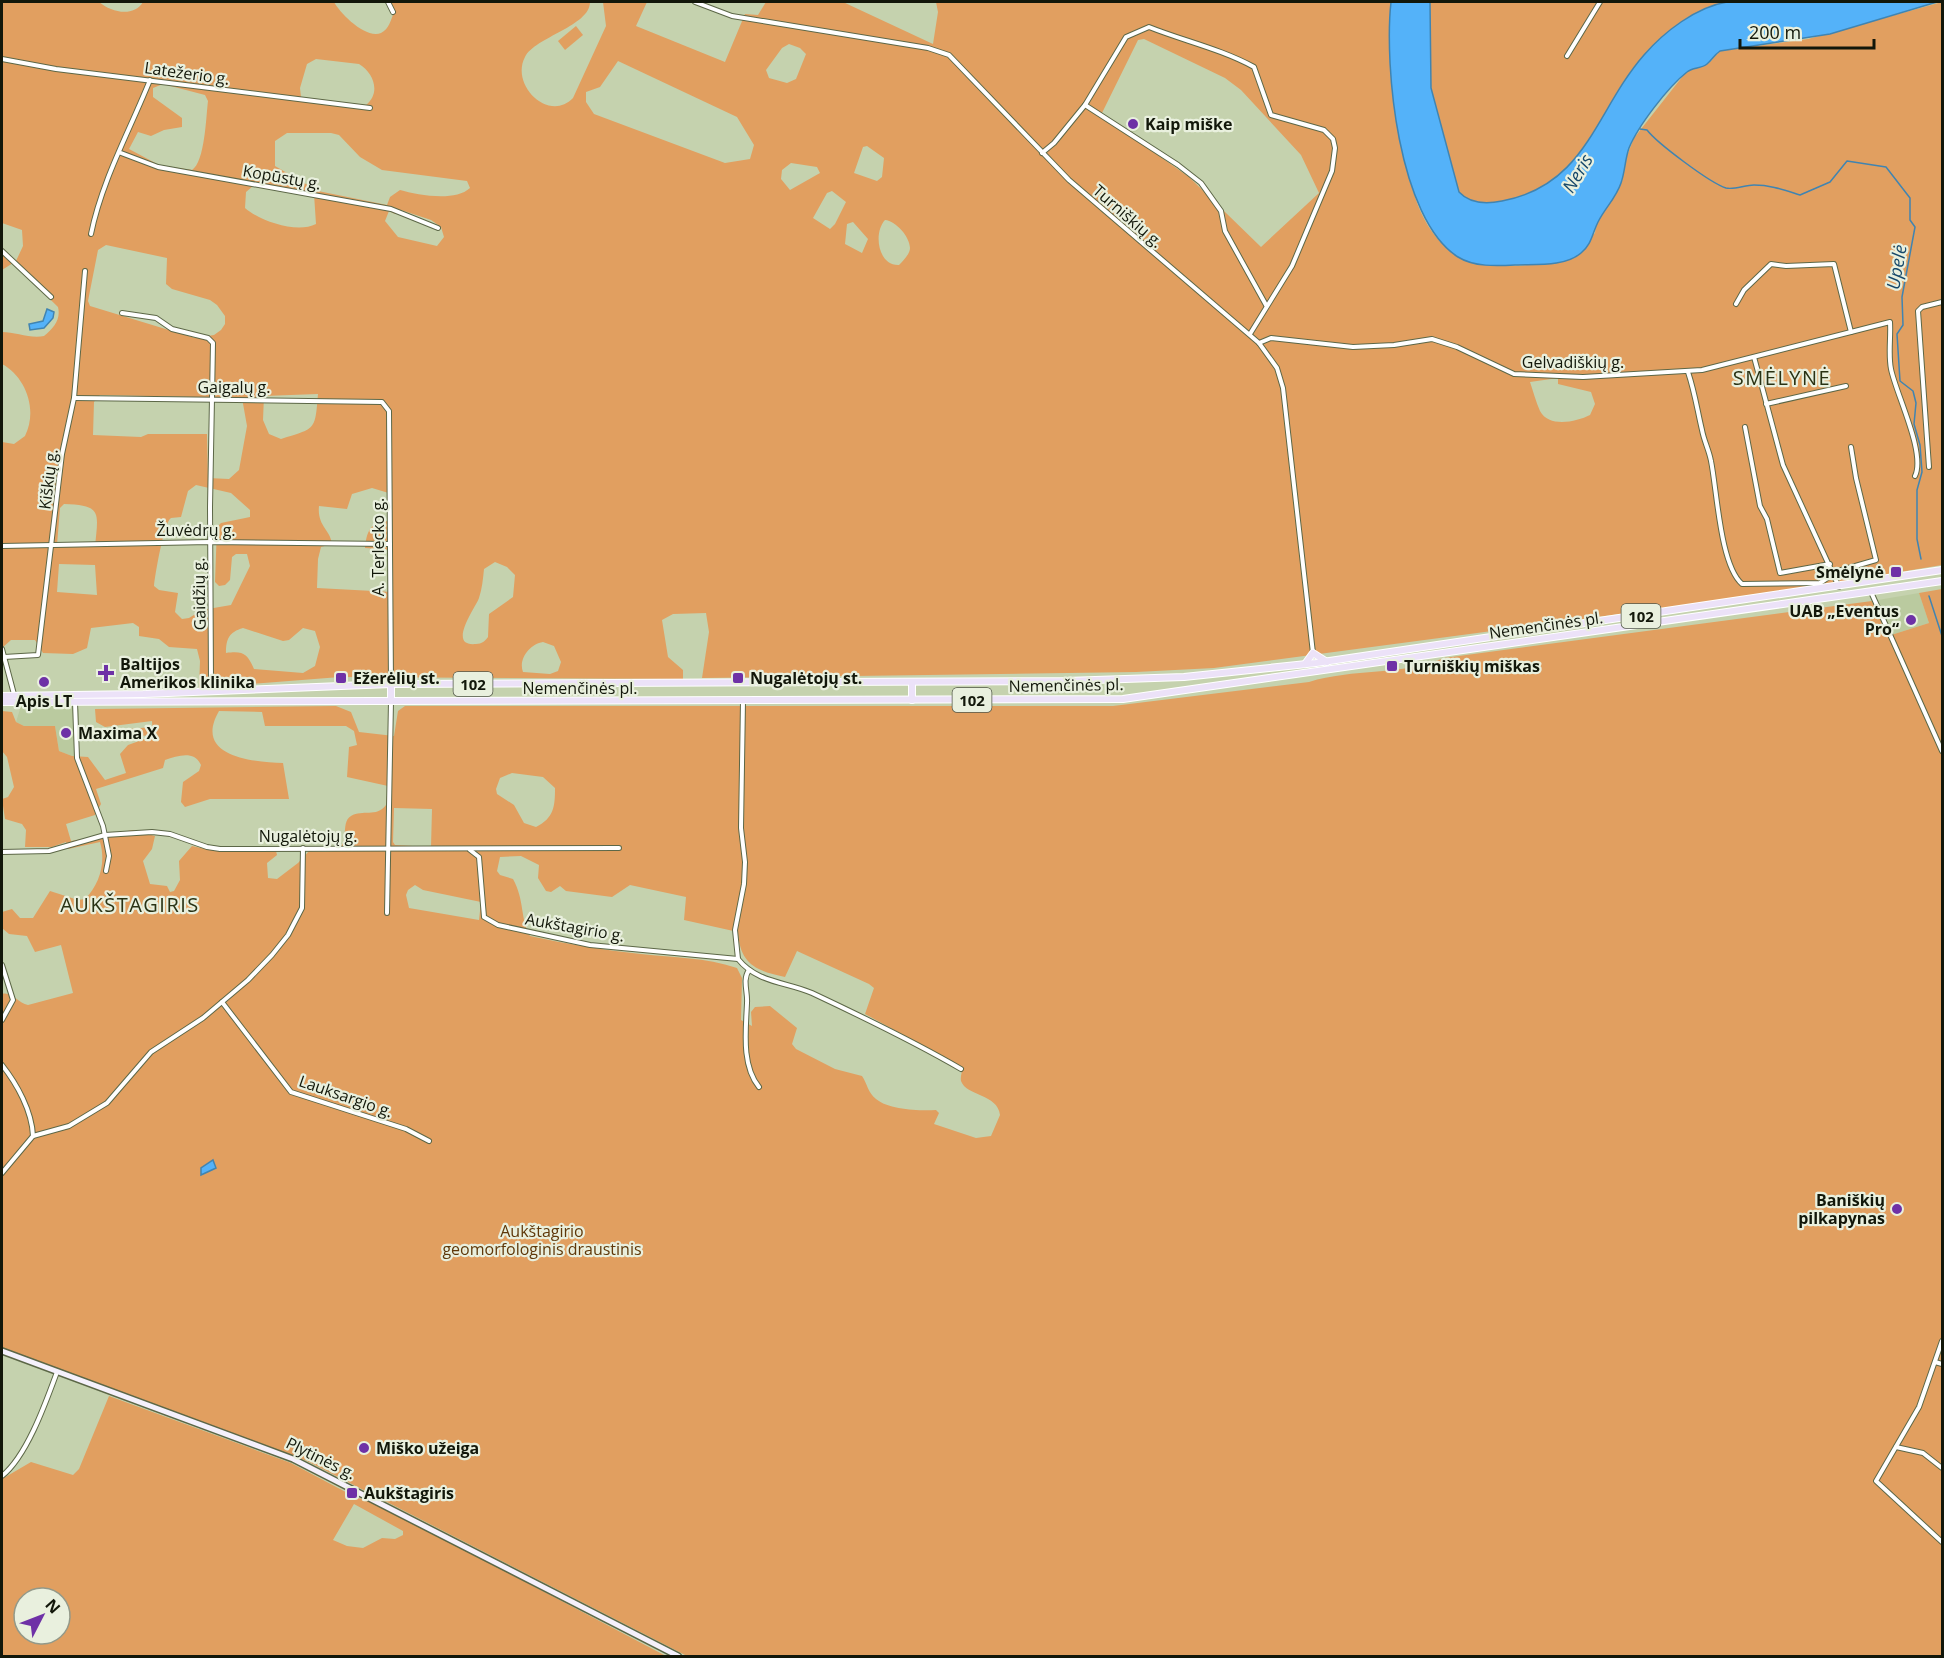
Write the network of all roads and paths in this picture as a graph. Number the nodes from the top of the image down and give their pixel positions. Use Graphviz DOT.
graph roads {
  1 [pos="388,2"];
  2 [pos="695,2"];
  3 [pos="1600,2"];
  4 [pos="393,12"];
  5 [pos="1567,57"];
  6 [pos="2,59"];
  7 [pos="150,80"];
  8 [pos="1085,105"];
  9 [pos="370,108"];
  10 [pos="121,153"];
  11 [pos="1041,153"];
  12 [pos="438,228"];
  13 [pos="91,234"];
  14 [pos="2,251"];
  15 [pos="85,272"];
  16 [pos="51,297"];
  17 [pos="1942,302"];
  18 [pos="1736,304"];
  19 [pos="1266,306"];
  20 [pos="122,313"];
  21 [pos="1851,332"];
  22 [pos="1250,334"];
  23 [pos="1259,343"];
  24 [pos="1754,357"];
  25 [pos="1688,372"];
  26 [pos="1846,386"];
  27 [pos="74,398"];
  28 [pos="211,399"];
  29 [pos="1766,404"];
  30 [pos="389,411"];
  31 [pos="1745,427"];
  32 [pos="1851,447"];
  33 [pos="1929,467"];
  34 [pos="1915,476"];
  35 [pos="210,542"];
  36 [pos="52,543"];
  37 [pos="390,544"];
  38 [pos="2,546"];
  39 [pos="1830,564"];
  40 [pos="1942,570"];
  41 [pos="1834,573"];
  42 [pos="1942,581"];
  43 [pos="1839,588"];
  44 [pos="1871,592"];
  45 [pos="2,649"];
  46 [pos="1415,649"];
  47 [pos="1313,653"];
  48 [pos="4,657"];
  49 [pos="1416,658"];
  50 [pos="1327,662"];
  51 [pos="1305,665"];
  52 [pos="1251,671"];
  53 [pos="212,680"];
  54 [pos="1253,681"];
  55 [pos="912,682"];
  56 [pos="391,684"];
  57 [pos="221,690"];
  58 [pos="202,691"];
  59 [pos="2,696"];
  60 [pos="15,699"];
  61 [pos="912,700"];
  62 [pos="75,701"];
  63 [pos="391,701"];
  64 [pos="743,701"];
  65 [pos="2,702"];
  66 [pos="1942,751"];
  67 [pos="105,835"];
  68 [pos="390,847"];
  69 [pos="303,848"];
  70 [pos="619,848"];
  71 [pos="466,849"];
  72 [pos="2,852"];
  73 [pos="106,871"];
  74 [pos="387,913"];
  75 [pos="738,959"];
  76 [pos="2,965"];
  77 [pos="749,970"];
  78 [pos="222,1002"];
  79 [pos="2,1020"];
  80 [pos="2,1065"];
  81 [pos="961,1069"];
  82 [pos="759,1087"];
  83 [pos="33,1136"];
  84 [pos="429,1141"];
  85 [pos="2,1173"];
  86 [pos="1942,1341"];
  87 [pos="2,1352"];
  88 [pos="1935,1362"];
  89 [pos="1942,1364"];
  90 [pos="57,1372"];
  91 [pos="1896,1447"];
  92 [pos="1942,1468"];
  93 [pos="2,1476"];
  94 [pos="1942,1542"];
  95 [pos="678,1656"];
  1 -- 4 [label="street"];
  2 -- 11 [label="street, Turniškių g."];
  3 -- 5 [label="street"];
  6 -- 7 [label="street, Latežerio g."];
  7 -- 9 [label="street, Latežerio g."];
  7 -- 10 [label="street"];
  8 -- 11 [label="street"];
  8 -- 19 [label="street"];
  8 -- 19 [label="street"];
  10 -- 12 [label="street, Kopūstų g."];
  10 -- 13 [label="street"];
  11 -- 22 [label="street, Turniškių g."];
  14 -- 16 [label="street"];
  15 -- 27 [label="street, Kiškių g."];
  17 -- 33 [label="street"];
  18 -- 21 [label="street"];
  19 -- 22 [label="street"];
  20 -- 28 [label="street, Gaidžių g."];
  21 -- 24 [label="street, Gelvadiškių g."];
  21 -- 34 [label="street, Gelvadiškių g."];
  22 -- 23 [label="street, Turniškių g."];
  23 -- 25 [label="street, Gelvadiškių g."];
  23 -- 47 [label="street, Turniškių g."];
  24 -- 25 [label="street, Gelvadiškių g."];
  24 -- 29 [label="street"];
  25 -- 41 [label="street"];
  26 -- 29 [label="street"];
  27 -- 28 [label="street, Gaigalų g."];
  27 -- 36 [label="street, Kiškių g."];
  28 -- 30 [label="street, Gaigalų g."];
  28 -- 35 [label="street, Gaidžių g."];
  29 -- 39 [label="street"];
  30 -- 37 [label="street, A. Terlecko g."];
  31 -- 39 [label="street"];
  32 -- 41 [label="street"];
  35 -- 36 [label="street, Žuvėdrų g."];
  35 -- 37 [label="street, Žuvėdrų g."];
  35 -- 53 [label="street, Gaidžių g."];
  36 -- 38 [label="street, Žuvėdrų g."];
  36 -- 48 [label="street, Kiškių g."];
  37 -- 56 [label="street, A. Terlecko g."];
  39 -- 41 [label="street"];
  40 -- 43 [label="main road, Nemenčinės pl. / 102"];
  41 -- 43 [label="street"];
  42 -- 44 [label="main road, Nemenčinės pl. / 102"];
  43 -- 46 [label="main road, Nemenčinės pl. / 102"];
  44 -- 49 [label="main road, Nemenčinės pl. / 102"];
  44 -- 66 [label="street"];
  45 -- 48 [label="street"];
  46 -- 49 [label="main road"];
  46 -- 50 [label="main road, Nemenčinės pl. / 102"];
  47 -- 50 [label="main road"];
  47 -- 51 [label="main road"];
  48 -- 60 [label="street"];
  49 -- 54 [label="main road, Nemenčinės pl. / 102"];
  50 -- 51 [label="main road, Nemenčinės pl. / 102"];
  51 -- 52 [label="main road, Nemenčinės pl. / 102"];
  52 -- 54 [label="main road"];
  52 -- 55 [label="main road, Nemenčinės pl. / 102"];
  53 -- 57 [label="street"];
  53 -- 58 [label="street"];
  54 -- 61 [label="main road, Nemenčinės pl. / 102"];
  55 -- 56 [label="main road, Nemenčinės pl. / 102"];
  55 -- 61 [label="main road"];
  56 -- 57 [label="main road, Nemenčinės pl. / 102"];
  56 -- 63 [label="main road"];
  57 -- 58 [label="main road, Nemenčinės pl. / 102"];
  58 -- 60 [label="main road, Nemenčinės pl. / 102"];
  59 -- 60 [label="main road, Nemenčinės pl. / 102"];
  60 -- 62 [label="main road, Nemenčinės pl. / 102"];
  60 -- 65 [label="main road, Nemenčinės pl. / 102"];
  61 -- 64 [label="main road, Nemenčinės pl. / 102"];
  62 -- 63 [label="main road, Nemenčinės pl. / 102"];
  62 -- 67 [label="street"];
  63 -- 64 [label="main road, Nemenčinės pl. / 102"];
  63 -- 68 [label="street"];
  64 -- 75 [label="street"];
  67 -- 69 [label="street, Nugalėtojų g."];
  67 -- 72 [label="street, Nugalėtojų g."];
  67 -- 73 [label="street"];
  68 -- 69 [label="street, Nugalėtojų g."];
  68 -- 71 [label="street, Nugalėtojų g."];
  68 -- 74 [label="street"];
  69 -- 78 [label="street"];
  70 -- 71 [label="street, Nugalėtojų g."];
  71 -- 75 [label="street, Aukštagirio g."];
  75 -- 77 [label="street"];
  76 -- 79 [label="street"];
  77 -- 81 [label="street"];
  77 -- 82 [label="street"];
  78 -- 83 [label="street"];
  78 -- 84 [label="street, Lauksargio g."];
  80 -- 83 [label="street"];
  83 -- 85 [label="street"];
  86 -- 88 [label="street"];
  87 -- 90 [label="main road, Plytinės g."];
  88 -- 89 [label="street"];
  88 -- 91 [label="street"];
  90 -- 93 [label="street"];
  90 -- 95 [label="main road, Plytinės g."];
  91 -- 92 [label="street"];
  91 -- 94 [label="street"];
}
